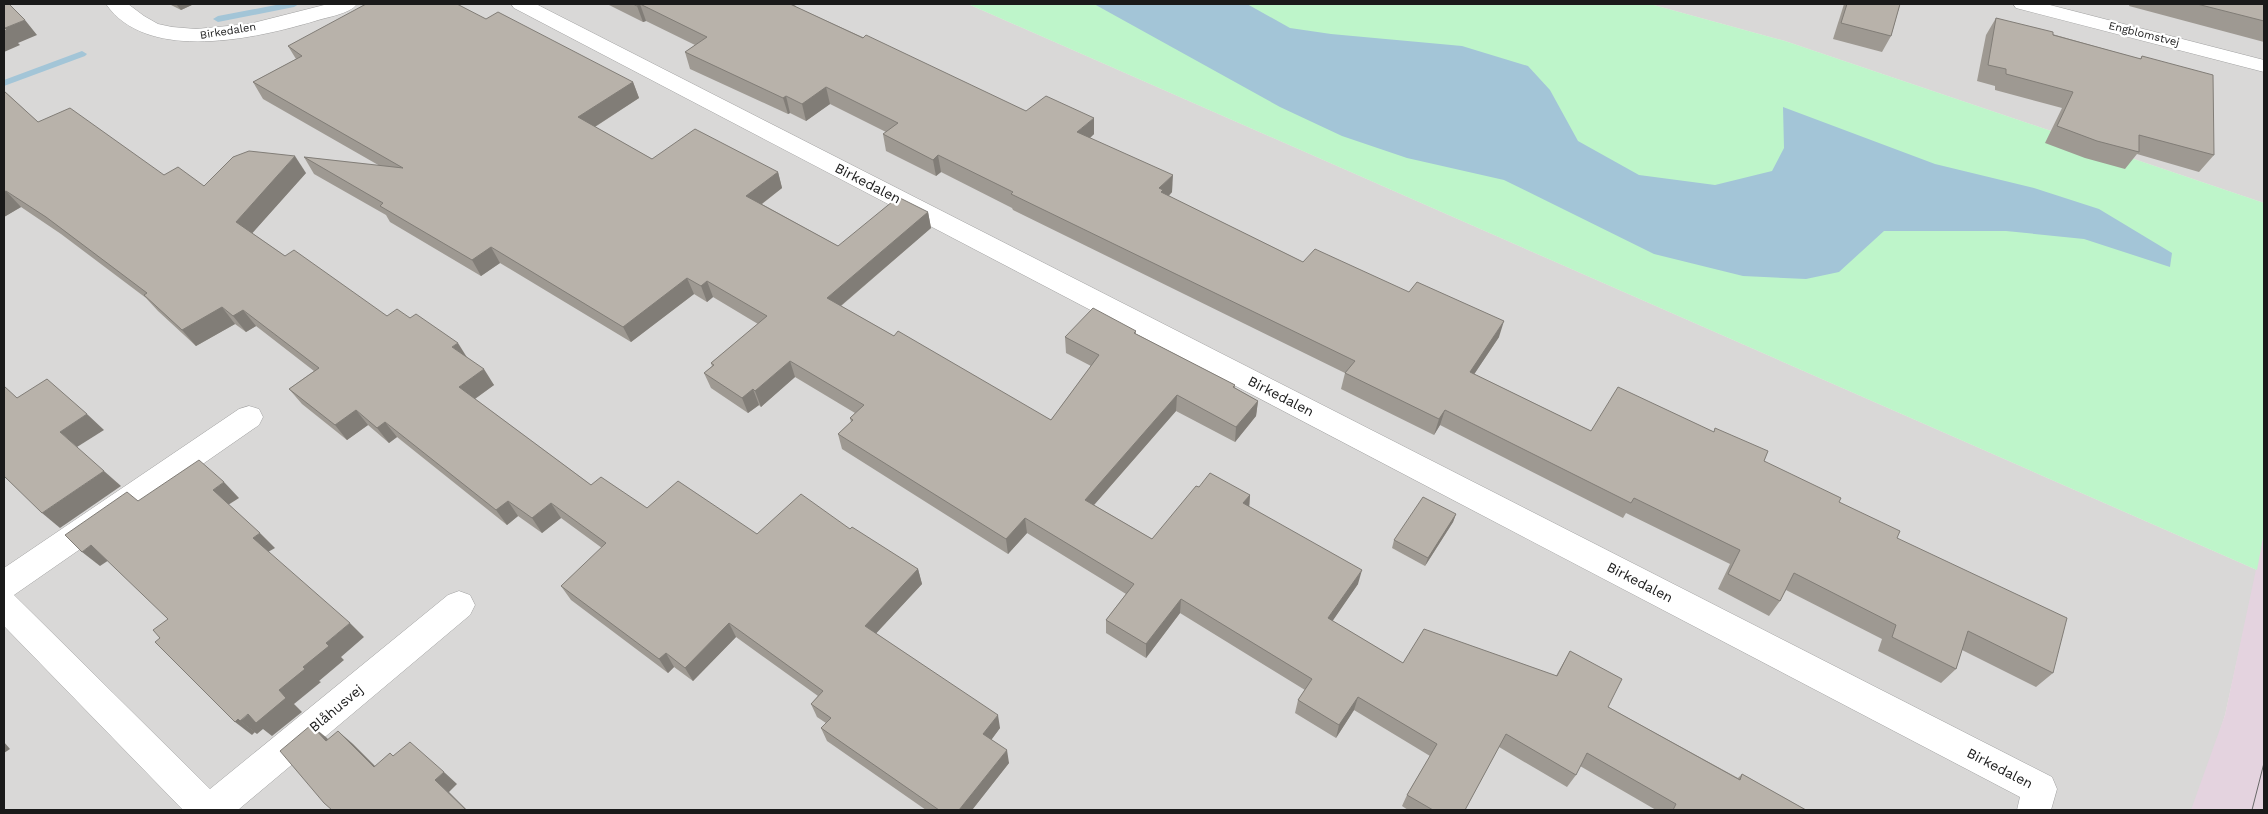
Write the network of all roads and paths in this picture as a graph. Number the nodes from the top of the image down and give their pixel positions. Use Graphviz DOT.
graph roads {
  1 [pos="116,4"];
  2 [pos="347,4"];
  3 [pos="521,4"];
  4 [pos="2023,4"];
  5 [pos="2264,66"];
  6 [pos="249,417"];
  7 [pos="4,585"];
  8 [pos="4,605"];
  9 [pos="459,605"];
  10 [pos="2037,800"];
  11 [pos="207,810"];
  12 [pos="212,810"];
  1 -- 2 [label="street, Birkedalen"];
  3 -- 10 [label="street, Birkedalen"];
  4 -- 5 [label="street, Engblomstvej"];
  6 -- 7 [label="street"];
  8 -- 11 [label="street"];
  9 -- 12 [label="street, Blåhusvej"];
}
